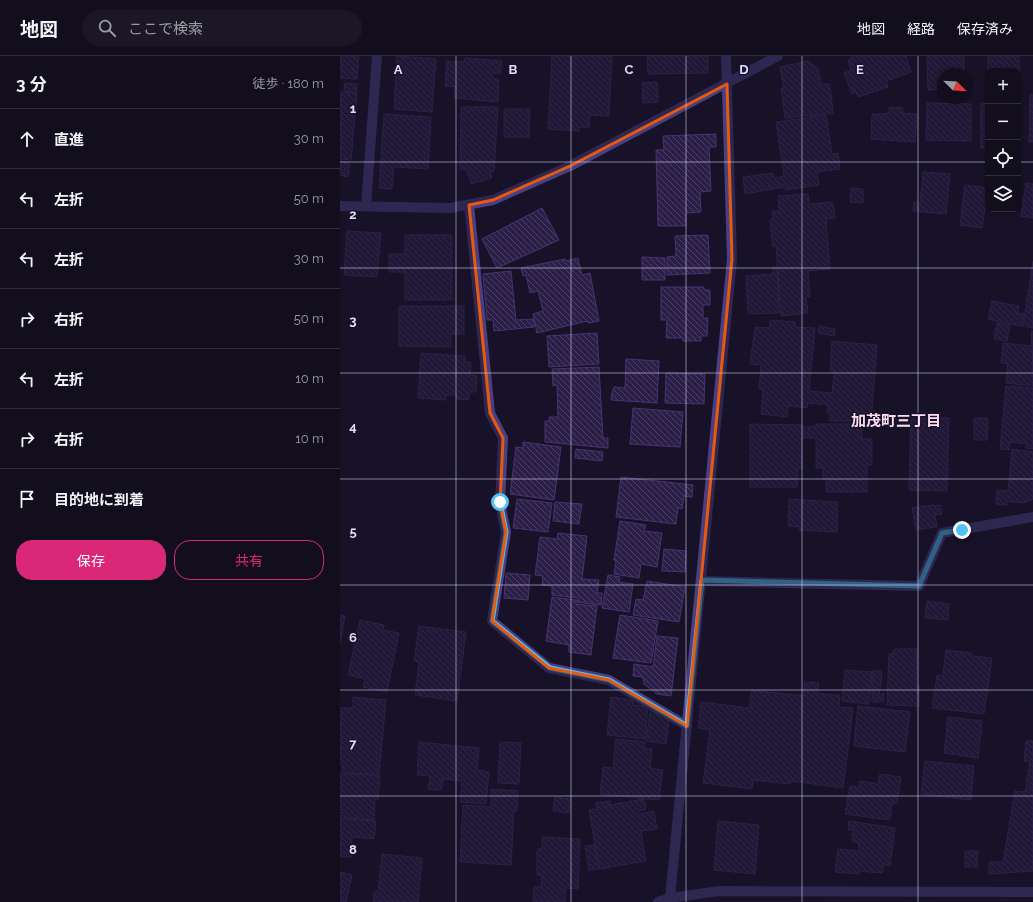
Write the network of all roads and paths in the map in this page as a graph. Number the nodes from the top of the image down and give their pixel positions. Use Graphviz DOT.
graph roads {
  1 [pos="377,56"];
  2 [pos="726,56"];
  3 [pos="778,56"];
  4 [pos="727,84"];
  5 [pos="469,205"];
  6 [pos="340,206"];
  7 [pos="366,206"];
  8 [pos="1033,517"];
  9 [pos="702,580"];
  10 [pos="687,726"];
  11 [pos="1033,892"];
  12 [pos="670,898"];
  13 [pos="658,902"];
  1 -- 7 [label="street"];
  2 -- 4 [label="street"];
  3 -- 4 [label="street"];
  4 -- 5 [label="street"];
  4 -- 9 [label="street"];
  5 -- 7 [label="street"];
  5 -- 10 [label="street"];
  6 -- 7 [label="street"];
  8 -- 9 [label="street"];
  9 -- 10 [label="street"];
  10 -- 12 [label="street"];
  11 -- 12 [label="street"];
  12 -- 13 [label="street"];
}
